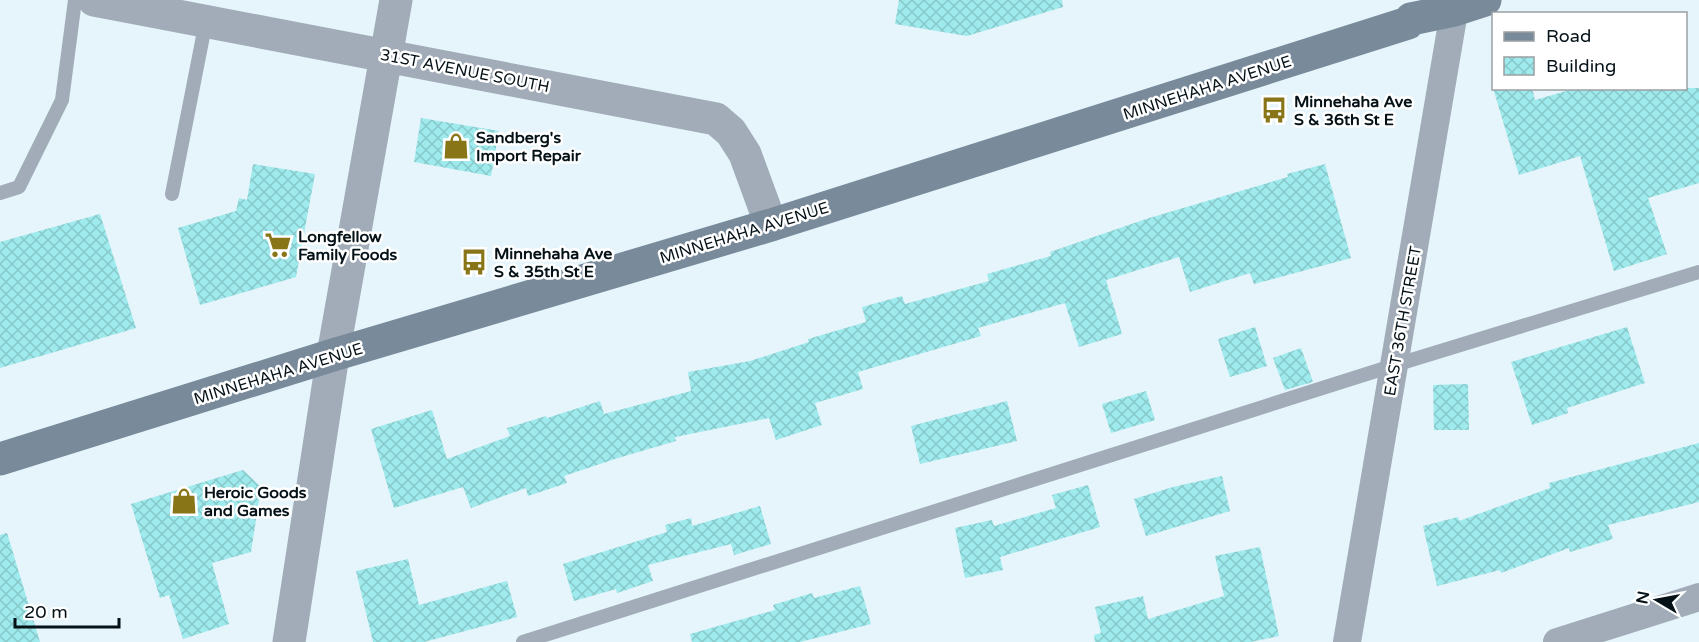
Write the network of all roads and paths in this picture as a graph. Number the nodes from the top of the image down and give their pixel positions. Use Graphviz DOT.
graph roads {
  1 [pos="75,0"];
  2 [pos="94,0"];
  3 [pos="396,0"];
  4 [pos="1485,0"];
  5 [pos="1455,5"];
  6 [pos="206,21"];
  7 [pos="387,56"];
  8 [pos="0,193"];
  9 [pos="172,194"];
  10 [pos="771,225"];
  11 [pos="1699,272"];
  12 [pos="333,355"];
  13 [pos="1395,365"];
  14 [pos="0,459"];
  15 [pos="1699,597"];
  16 [pos="289,642"];
  17 [pos="523,642"];
  18 [pos="1347,642"];
  19 [pos="1557,642"];
  1 -- 8 [label="lane"];
  2 -- 6 [label="street, 31ST AVENUE SOUTH"];
  3 -- 7 [label="street"];
  4 -- 5 [label="main road, MINNEHAHA AVENUE"];
  5 -- 10 [label="main road, MINNEHAHA AVENUE"];
  5 -- 13 [label="street, EAST 36TH STREET"];
  6 -- 7 [label="street, 31ST AVENUE SOUTH"];
  6 -- 9 [label="lane"];
  7 -- 10 [label="street, 31ST AVENUE SOUTH"];
  7 -- 12 [label="street"];
  10 -- 12 [label="main road, MINNEHAHA AVENUE"];
  11 -- 13 [label="lane"];
  12 -- 14 [label="main road, MINNEHAHA AVENUE"];
  12 -- 16 [label="street"];
  13 -- 17 [label="lane"];
  13 -- 18 [label="street, EAST 36TH STREET"];
  15 -- 19 [label="street"];
}
